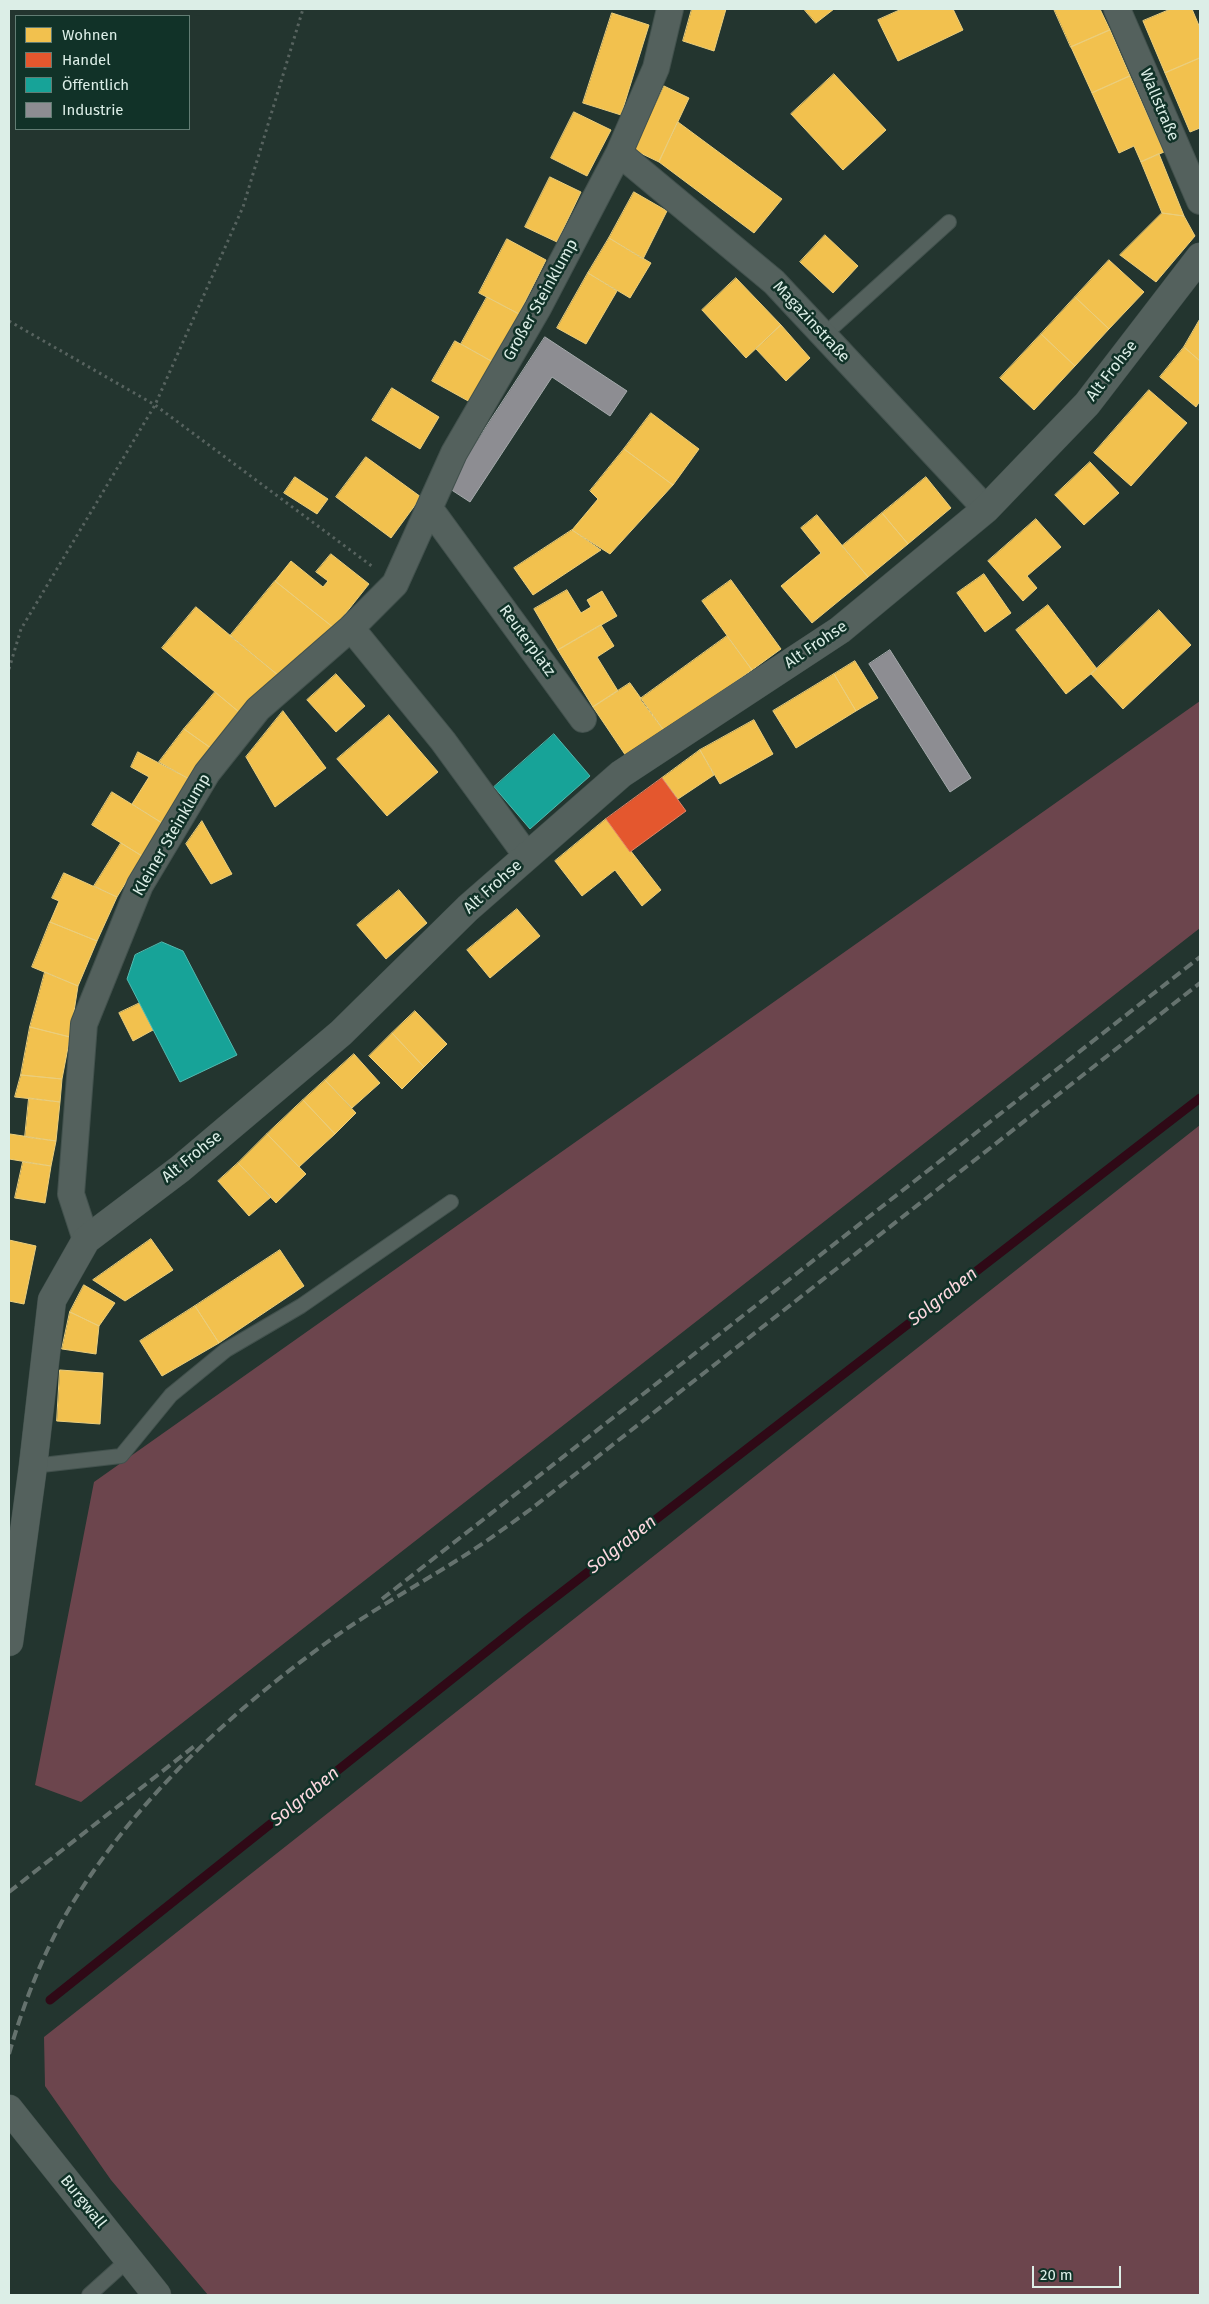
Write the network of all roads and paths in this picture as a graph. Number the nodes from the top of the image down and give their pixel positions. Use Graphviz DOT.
graph roads {
  1 [pos="303,9"];
  2 [pos="670,9"];
  3 [pos="1117,9"];
  4 [pos="619,153"];
  5 [pos="1200,201"];
  6 [pos="948,222"];
  7 [pos="1200,257"];
  8 [pos="9,321"];
  9 [pos="824,335"];
  10 [pos="155,406"];
  11 [pos="986,509"];
  12 [pos="430,510"];
  13 [pos="395,584"];
  14 [pos="352,628"];
  15 [pos="9,669"];
  16 [pos="583,719"];
  17 [pos="527,856"];
  18 [pos="451,1202"];
  19 [pos="86,1240"];
  20 [pos="33,1466"];
  21 [pos="9,1642"];
  22 [pos="9,2109"];
  23 [pos="128,2259"];
  24 [pos="89,2295"];
  25 [pos="157,2295"];
  1 -- 10 [label="path"];
  2 -- 4 [label="street, Großer Steinklump"];
  3 -- 5 [label="street, Wallstraße"];
  4 -- 9 [label="street, Magazinstraße"];
  4 -- 12 [label="street, Großer Steinklump"];
  6 -- 9 [label="lane"];
  7 -- 11 [label="street, Alt Frohse"];
  8 -- 10 [label="path"];
  9 -- 11 [label="street, Magazinstraße"];
  10 -- 13 [label="path"];
  10 -- 15 [label="path"];
  11 -- 17 [label="street, Alt Frohse"];
  12 -- 13 [label="street, Großer Steinklump"];
  12 -- 16 [label="street, Reuterplatz"];
  13 -- 14 [label="street, Kleiner Steinklump"];
  14 -- 17 [label="street"];
  14 -- 19 [label="street, Kleiner Steinklump"];
  17 -- 19 [label="street, Alt Frohse"];
  18 -- 20 [label="lane"];
  19 -- 20 [label="street, Alt Frohse"];
  20 -- 21 [label="street, Alt Frohse"];
  22 -- 23 [label="street, Burgwall"];
  23 -- 24 [label="lane"];
  23 -- 25 [label="street, Burgwall"];
}
